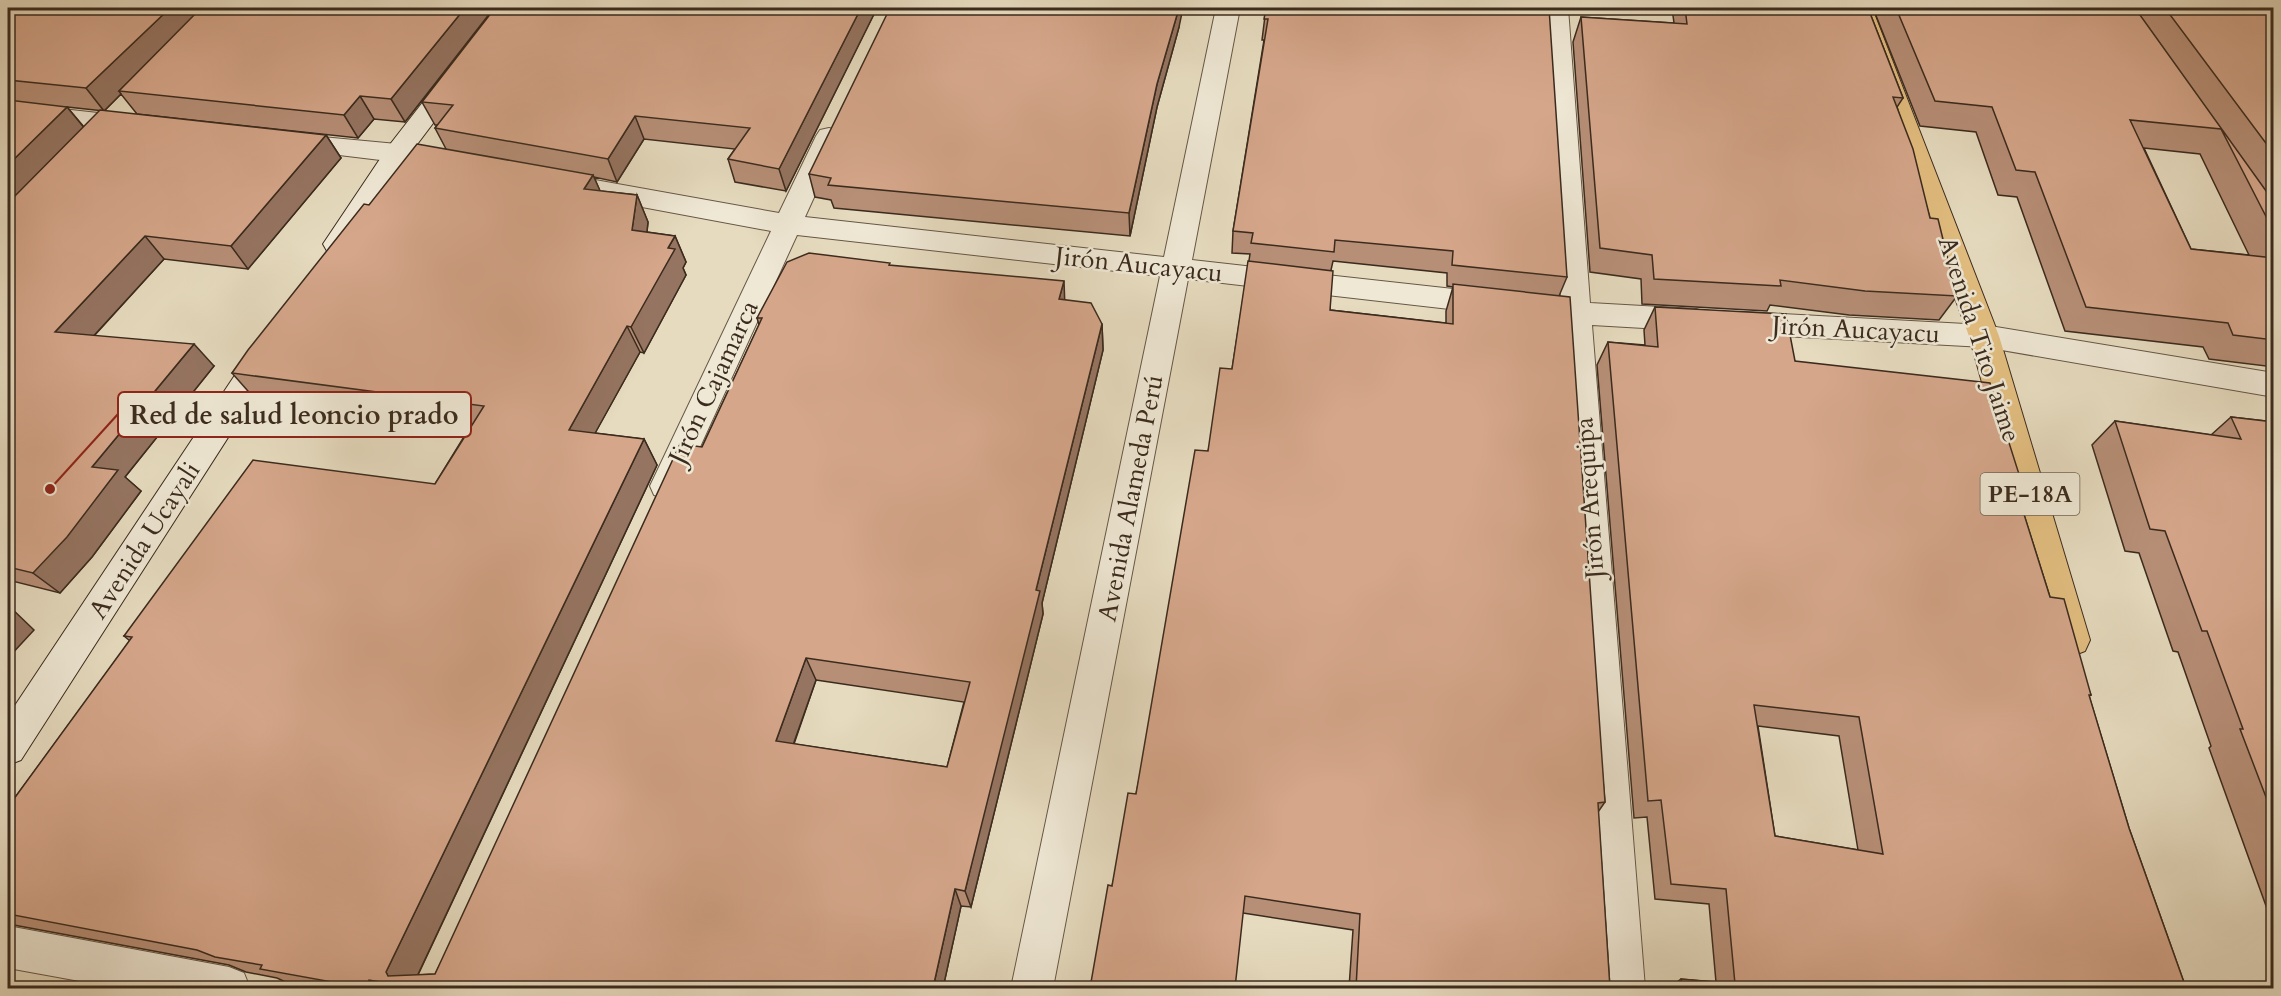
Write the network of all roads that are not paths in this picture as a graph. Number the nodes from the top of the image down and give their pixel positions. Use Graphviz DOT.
graph roads {
  1 [pos="508,8"];
  2 [pos="1228,8"];
  3 [pos="1557,8"];
  4 [pos="1860,8"];
  5 [pos="133,98"];
  6 [pos="8,111"];
  7 [pos="841,111"];
  8 [pos="108,123"];
  9 [pos="154,128"];
  10 [pos="270,140"];
  11 [pos="85,147"];
  12 [pos="397,153"];
  13 [pos="456,164"];
  14 [pos="527,177"];
  15 [pos="786,224"];
  16 [pos="1176,268"];
  17 [pos="319,272"];
  18 [pos="1576,313"];
  19 [pos="280,331"];
  20 [pos="1984,336"];
  21 [pos="2274,385"];
  22 [pos="652,515"];
  23 [pos="2080,668"];
  24 [pos="8,748"];
  25 [pos="8,947"];
  26 [pos="229,988"];
  27 [pos="1032,988"];
  28 [pos="1624,988"];
  1 -- 12 [label="street"];
  2 -- 16 [label="street, Avenida Alameda Perú"];
  3 -- 18 [label="street, Jirón Arequipa"];
  4 -- 20 [label="highway, Avenida Tito Jaime / PE-18A"];
  5 -- 8 [label="street"];
  6 -- 8 [label="street"];
  7 -- 15 [label="street, Jirón Cajamarca"];
  8 -- 9 [label="street"];
  8 -- 11 [label="street"];
  10 -- 12 [label="street"];
  12 -- 13 [label="street"];
  12 -- 17 [label="street"];
  14 -- 15 [label="street, Jirón Aucayacu"];
  15 -- 16 [label="street, Jirón Aucayacu"];
  15 -- 22 [label="street, Jirón Cajamarca"];
  16 -- 18 [label="street, Jirón Aucayacu"];
  16 -- 27 [label="street, Avenida Alameda Perú"];
  18 -- 20 [label="street, Jirón Aucayacu"];
  18 -- 28 [label="street, Jirón Arequipa"];
  19 -- 24 [label="street, Avenida Ucayali"];
  20 -- 21 [label="street, Jirón Aucayacu"];
  20 -- 23 [label="highway, Avenida Tito Jaime / PE-18A"];
  25 -- 26 [label="street"];
}
